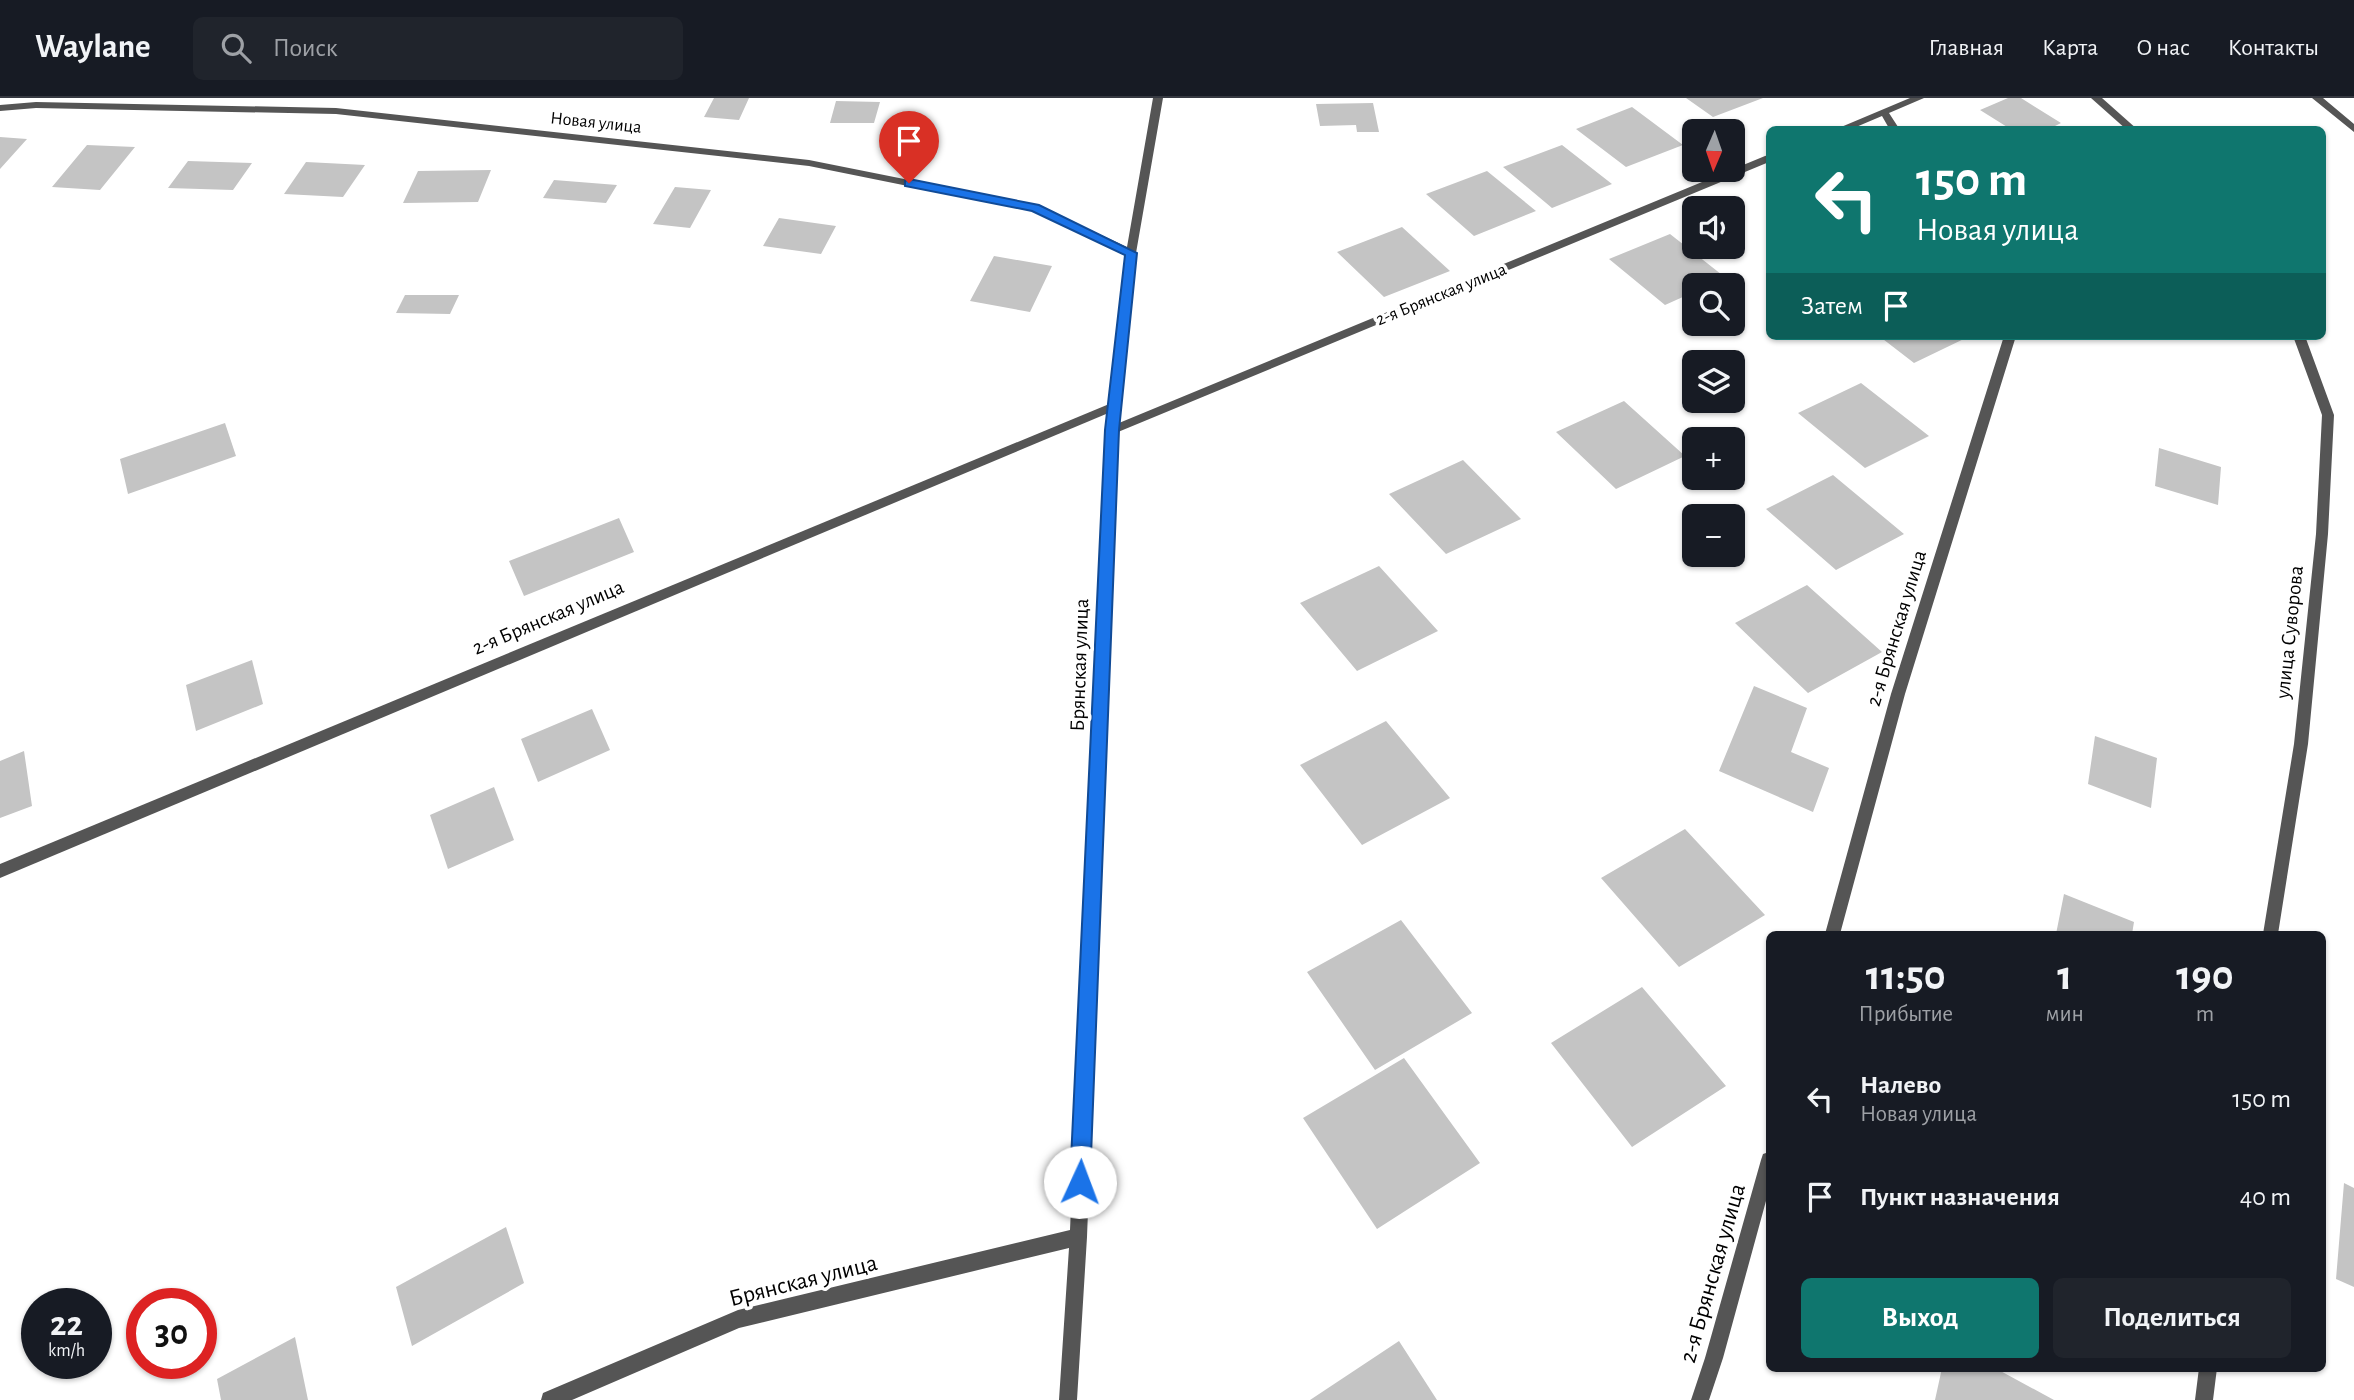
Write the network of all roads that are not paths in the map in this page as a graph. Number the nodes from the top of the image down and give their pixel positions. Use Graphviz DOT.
graph roads {
  1 [pos="1158,98"];
  2 [pos="1919,98"];
  3 [pos="2096,98"];
  4 [pos="2317,98"];
  5 [pos="0,108"];
  6 [pos="1883,111"];
  7 [pos="1848,126"];
  8 [pos="1892,126"];
  9 [pos="2128,126"];
  10 [pos="2354,129"];
  11 [pos="1766,159"];
  12 [pos="1131,253"];
  13 [pos="2009,340"];
  14 [pos="2300,340"];
  15 [pos="1114,406"];
  16 [pos="1112,430"];
  17 [pos="0,871"];
  18 [pos="1833,931"];
  19 [pos="2270,931"];
  20 [pos="1766,1171"];
  21 [pos="1078,1237"];
  22 [pos="2208,1372"];
  23 [pos="550,1400"];
  24 [pos="1068,1400"];
  25 [pos="1700,1400"];
  26 [pos="2204,1400"];
  1 -- 12 [label="street, Брянская улица"];
  2 -- 6 [label="street"];
  3 -- 9 [label="street"];
  4 -- 10 [label="street"];
  5 -- 12 [label="street, Новая улица"];
  6 -- 7 [label="street"];
  6 -- 8 [label="street"];
  11 -- 16 [label="street, 2-я Брянская улица"];
  12 -- 15 [label="street, Брянская улица"];
  13 -- 18 [label="street, 2-я Брянская улица"];
  14 -- 19 [label="street, улица Суворова"];
  15 -- 16 [label="street, Брянская улица"];
  15 -- 17 [label="street, 2-я Брянская улица"];
  16 -- 21 [label="street, Брянская улица"];
  20 -- 25 [label="street, 2-я Брянская улица"];
  21 -- 23 [label="street, Брянская улица"];
  21 -- 24 [label="street, Брянская улица"];
  22 -- 26 [label="street"];
}
